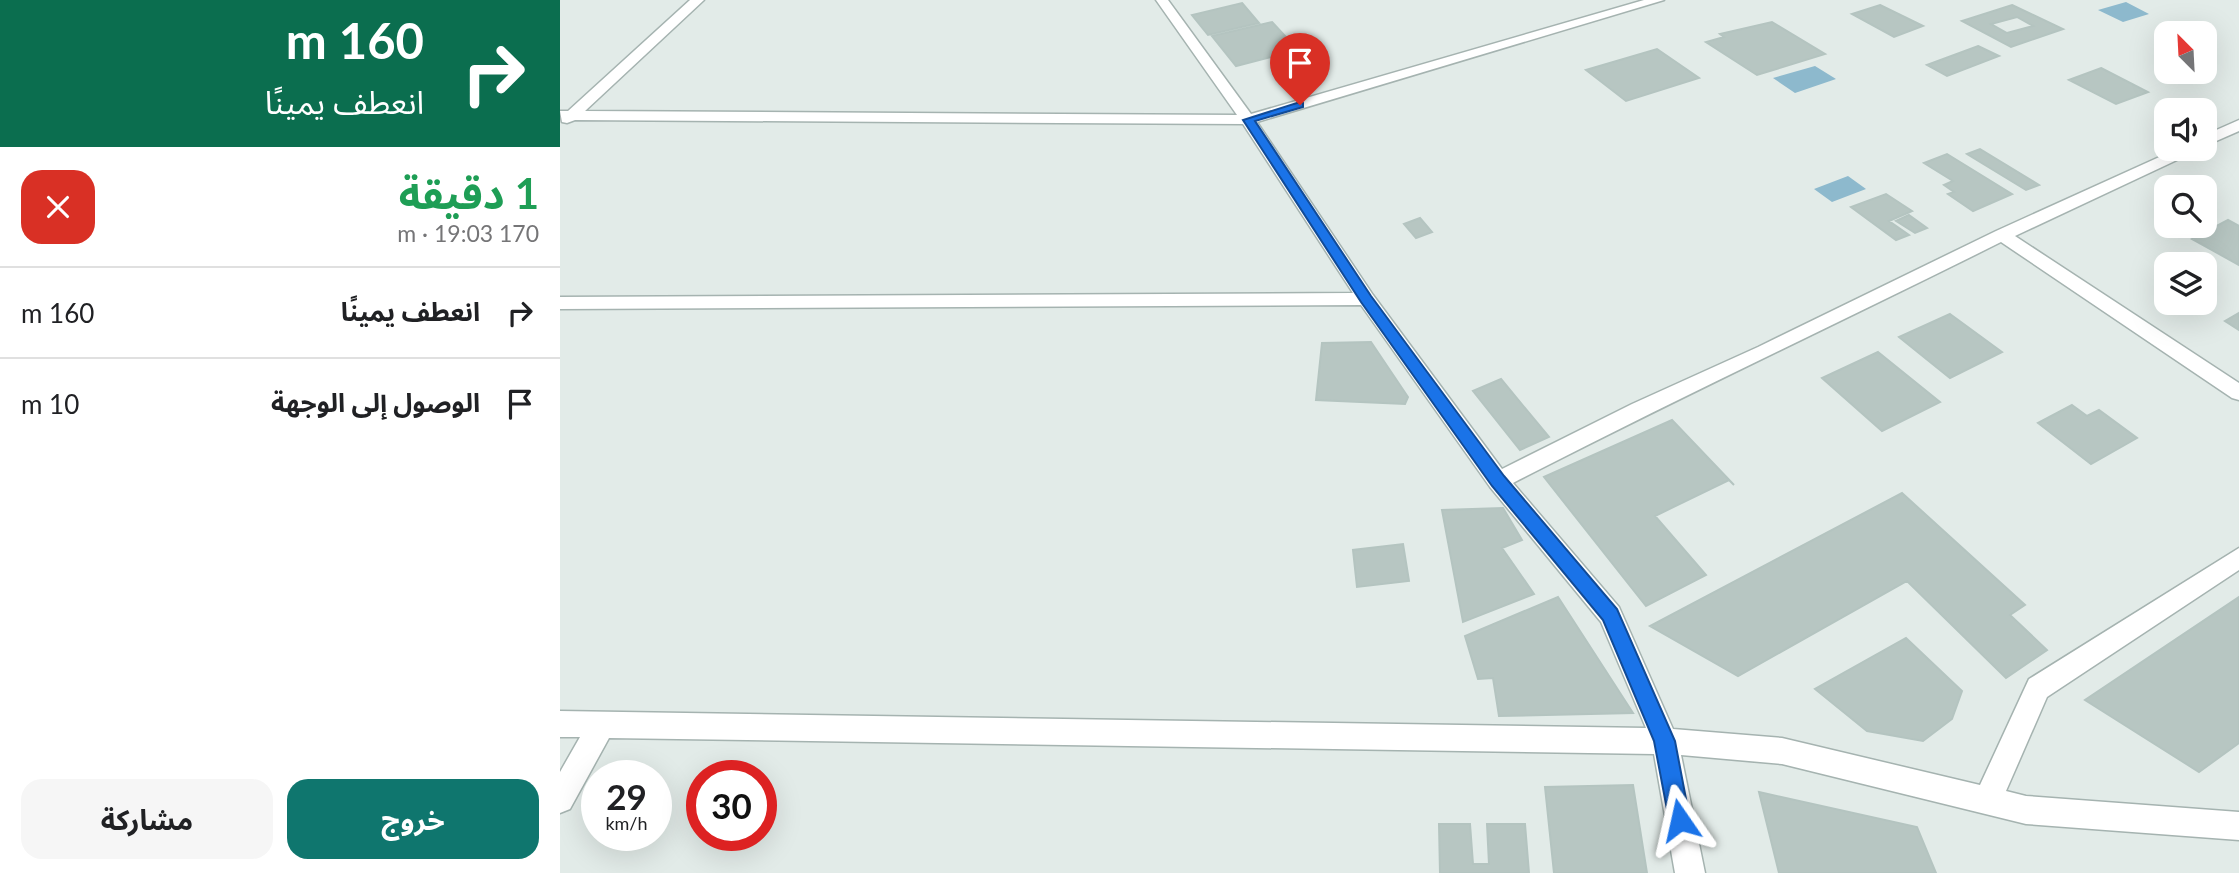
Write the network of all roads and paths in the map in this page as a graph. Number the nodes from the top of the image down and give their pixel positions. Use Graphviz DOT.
graph roads {
  1 [pos="698,0"];
  2 [pos="1161,0"];
  3 [pos="1658,0"];
  4 [pos="564,118"];
  5 [pos="1248,120"];
  6 [pos="2239,125"];
  7 [pos="2217,135"];
  8 [pos="2163,161"];
  9 [pos="2002,235"];
  10 [pos="1366,299"];
  11 [pos="560,303"];
  12 [pos="2239,393"];
  13 [pos="1498,481"];
  14 [pos="2239,558"];
  15 [pos="560,724"];
  16 [pos="602,724"];
  17 [pos="1665,741"];
  18 [pos="560,799"];
  19 [pos="1987,801"];
  20 [pos="2239,826"];
  21 [pos="1690,873"];
  1 -- 4 [label="street"];
  2 -- 5 [label="street"];
  3 -- 5 [label="street"];
  4 -- 5 [label="street"];
  5 -- 10 [label="street"];
  6 -- 7 [label="street"];
  8 -- 9 [label="street"];
  9 -- 12 [label="street"];
  9 -- 13 [label="street"];
  10 -- 11 [label="street"];
  10 -- 13 [label="street"];
  13 -- 17 [label="street"];
  14 -- 19 [label="street"];
  15 -- 16 [label="street"];
  16 -- 17 [label="street"];
  16 -- 18 [label="street"];
  17 -- 19 [label="street"];
  17 -- 21 [label="street"];
  19 -- 20 [label="street"];
}
